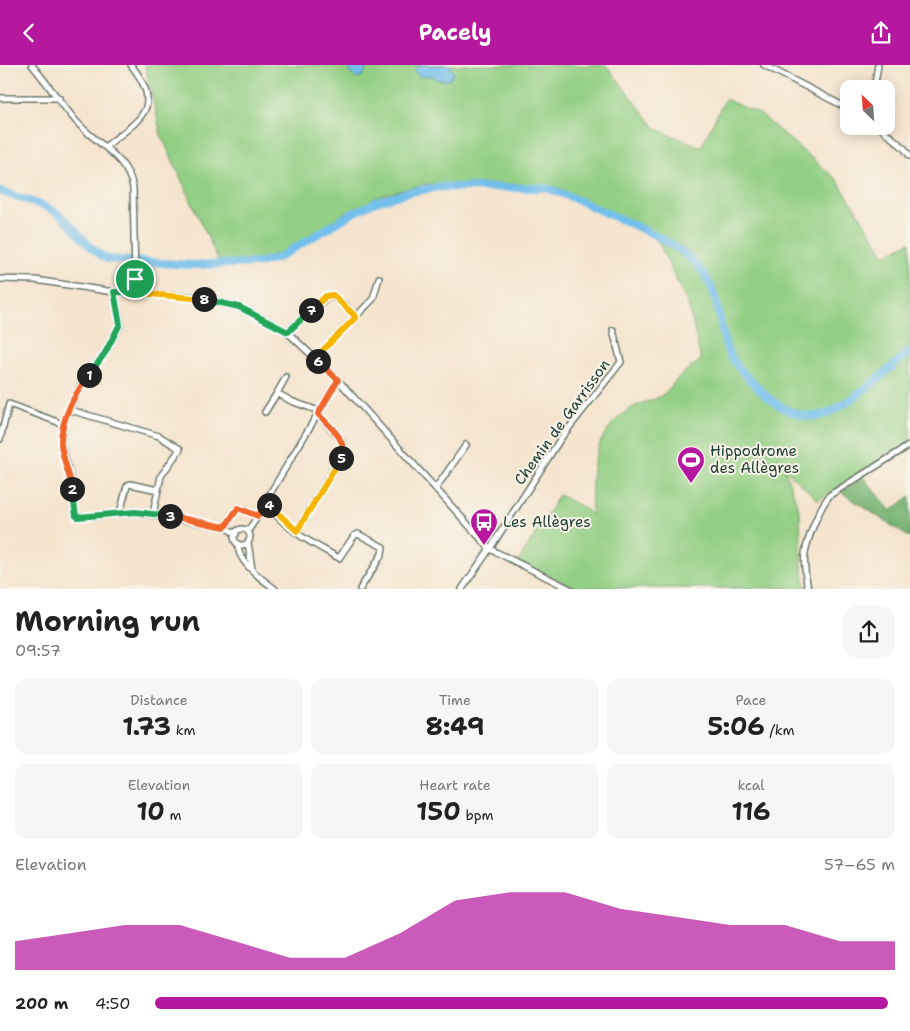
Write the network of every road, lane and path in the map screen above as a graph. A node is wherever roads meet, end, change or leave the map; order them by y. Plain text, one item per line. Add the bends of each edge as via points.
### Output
1 (32, 65) edge
2 (131, 65) edge
3 (764, 65) edge
4 (878, 65) edge
5 (876, 80) edge
6 (0, 98) edge
7 (59, 99) junction
8 (840, 104) edge
9 (889, 135) edge
10 (105, 147) junction
11 (910, 157) edge
12 (379, 278) dead end
13 (0, 279) edge
14 (135, 279) junction
15 (129, 288) junction
16 (141, 289) junction
17 (114, 292) junction
18 (356, 317) junction
19 (613, 330) dead end
20 (288, 332) junction
21 (315, 358) junction
22 (286, 377) dead end
23 (338, 380) junction
24 (277, 393) junction
25 (70, 410) junction
26 (265, 412) dead end
27 (318, 412) junction
28 (63, 424) junction
29 (0, 439) edge
30 (466, 445) dead end
31 (910, 445) edge
32 (436, 488) junction
33 (158, 490) junction
34 (268, 499) junction
35 (120, 513) junction
36 (153, 515) junction
37 (258, 516) junction
38 (225, 527) junction
39 (248, 531) junction
40 (297, 531) junction
41 (236, 534) junction
42 (248, 542) junction
43 (238, 544) junction
44 (490, 549) junction
45 (252, 569) junction
46 (275, 589) edge
47 (360, 589) edge
48 (462, 589) edge
49 (570, 589) edge
50 (808, 589) edge

1 - 7 street
2 - 10 street via 146,94 148,106 140,118
3 - 8 street
4 - 5 street
6 - 7 street
7 - 10 street via 76,121
9 - 11 street via 904,147
10 - 14 street via 131,175
12 - 18 street via 373,299
13 - 17 street via 35,280
14 - 15 street
14 - 16 street via 140,281
15 - 16 street via 136,292
15 - 17 street
16 - 20 street via 149,294 195,297 239,307
17 - 25 street via 120,324 105,353 80,386
18 - 20 street via 330,295
18 - 21 street
19 - 44 street, Chemin de Garrisson via 620,362 561,437
20 - 21 street
21 - 23 street
22 - 24 street
23 - 27 street
23 - 32 street
24 - 26 street
24 - 27 street
25 - 28 street
25 - 33 street via 159,436 180,449 161,476
27 - 34 street
27 - 40 street via 342,441 343,453
28 - 29 street via 10,404
28 - 35 street via 61,444 76,516
30 - 32 street
31 - 50 street via 830,495 824,502 806,553
32 - 44 street
33 - 35 street via 130,484
33 - 36 street
34 - 37 street
34 - 40 street via 277,514
35 - 36 street
36 - 38 street
37 - 38 street via 238,508
37 - 39 street
38 - 41 street
39 - 41 street via 241,529
39 - 42 street
40 - 47 street via 340,557 358,534 383,547
41 - 43 street
42 - 43 street
42 - 45 street
43 - 45 street via 242,557
44 - 48 street
44 - 49 street
45 - 46 street

